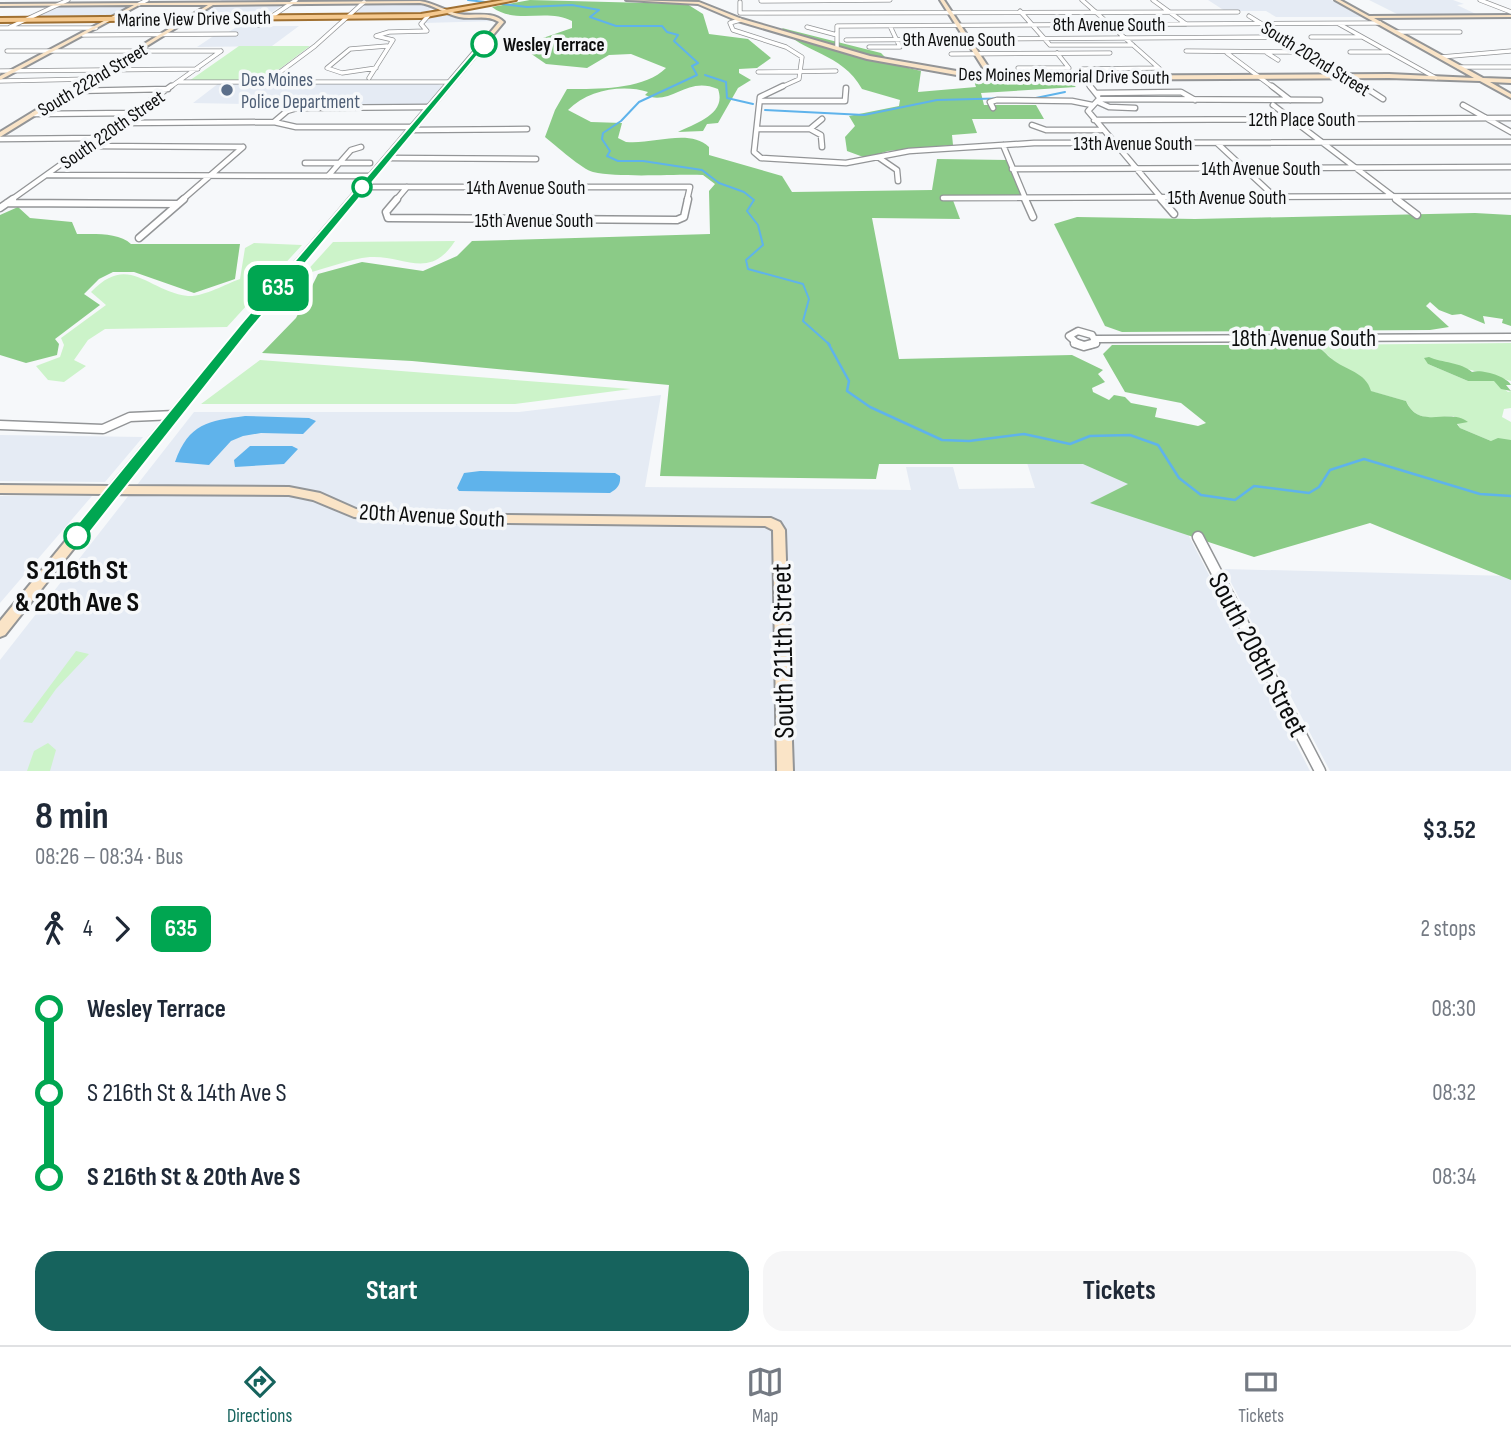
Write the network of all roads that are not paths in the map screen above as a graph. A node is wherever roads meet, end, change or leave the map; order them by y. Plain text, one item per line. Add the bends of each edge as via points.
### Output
1 (68, 0) edge
2 (147, 0) edge
3 (513, 0) edge
4 (520, 0) edge
5 (628, 0) edge
6 (808, 0) edge
7 (878, 0) edge
8 (890, 0) edge
9 (942, 0) edge
10 (1082, 0) edge
11 (1153, 0) edge
12 (1337, 0) edge
13 (1480, 0) edge
14 (294, 1) edge
15 (761, 1) edge
16 (216, 2) edge
17 (364, 2) junction
18 (505, 2) junction
19 (740, 2) dead end
20 (139, 4) junction
21 (0, 5) edge
22 (58, 5) junction
23 (948, 11) junction
24 (1020, 11) junction
25 (1094, 11) junction
26 (1169, 11) junction
27 (883, 12) junction
28 (1238, 12) dead end
29 (452, 13) junction
30 (1511, 14) edge
31 (428, 16) junction
32 (740, 16) junction
33 (1249, 16) dead end
34 (271, 17) junction
35 (347, 17) junction
36 (1368, 17) junction
37 (190, 18) junction
38 (112, 19) junction
39 (0, 20) edge
40 (25, 20) junction
41 (1380, 23) junction
42 (1033, 24) junction
43 (1109, 24) junction
44 (1185, 24) junction
45 (1260, 24) junction
46 (1338, 24) junction
47 (259, 25) dead end
48 (957, 25) junction
49 (890, 26) junction
50 (807, 27) dead end
51 (0, 28) edge
52 (6, 28) junction
53 (96, 28) junction
54 (1396, 32) junction
55 (1460, 32) dead end
56 (165, 34) junction
57 (236, 34) dead end
58 (83, 35) junction
59 (837, 35) junction
60 (1281, 37) junction
61 (1311, 37) dead end
62 (1362, 37) junction
63 (1044, 38) junction
64 (1124, 38) junction
65 (896, 39) junction
66 (967, 39) junction
67 (846, 40) dead end
68 (1133, 45) junction
69 (387, 46) junction
70 (869, 47) dead end
71 (837, 48) junction
72 (7, 51) dead end
73 (138, 51) junction
74 (1186, 51) dead end
75 (1511, 51) edge
76 (51, 52) junction
77 (1226, 52) junction
78 (1266, 52) junction
79 (1306, 52) junction
80 (1350, 52) dead end
81 (1389, 52) junction
82 (1058, 53) junction
83 (1110, 53) dead end
84 (951, 54) dead end
85 (976, 54) junction
86 (1441, 57) junction
87 (1278, 60) dead end
88 (1459, 67) junction
89 (1511, 67) edge
90 (376, 68) junction
91 (1018, 68) dead end
92 (1159, 68) junction
93 (107, 69) junction
94 (198, 69) junction
95 (1082, 69) dead end
96 (0, 71) edge
97 (15, 71) junction
98 (803, 71) junction
99 (758, 72) dead end
100 (836, 72) dead end
101 (990, 76) junction
102 (1345, 76) junction
103 (1168, 77) junction
104 (1259, 77) junction
105 (369, 78) dead end
106 (1083, 78) junction
107 (1436, 78) junction
108 (90, 79) junction
109 (0, 80) edge
110 (1482, 80) junction
111 (268, 81) junction
112 (1511, 81) edge
113 (179, 82) junction
114 (451, 82) junction
115 (846, 88) dead end
116 (169, 89) junction
117 (72, 90) junction
118 (1096, 93) junction
119 (1511, 96) edge
120 (1383, 99) dead end
121 (1195, 100) junction
122 (1290, 100) junction
123 (1320, 100) dead end
124 (760, 102) junction
125 (1096, 102) junction
126 (1273, 105) dead end
127 (1463, 105) dead end
128 (430, 107) junction
129 (993, 108) dead end
130 (1135, 108) dead end
131 (135, 113) junction
132 (244, 113) dead end
133 (34, 114) junction
134 (1487, 118) junction
135 (1511, 118) edge
136 (822, 119) dead end
137 (1292, 119) junction
138 (1094, 120) junction
139 (234, 122) junction
140 (274, 122) junction
141 (121, 123) junction
142 (1032, 125) dead end
143 (413, 128) junction
144 (527, 129) dead end
145 (757, 129) junction
146 (810, 129) junction
147 (1101, 130) junction
148 (1511, 132) edge
149 (0, 137) edge
150 (99, 138) junction
151 (1217, 142) junction
152 (1321, 142) junction
153 (1511, 142) edge
154 (1112, 143) junction
155 (1003, 145) junction
156 (88, 146) junction
157 (361, 146) dead end
158 (822, 147) dead end
159 (878, 157) junction
160 (388, 158) junction
161 (536, 159) dead end
162 (305, 163) dead end
163 (340, 163) junction
164 (370, 163) dead end
165 (1354, 167) junction
166 (1511, 167) edge
167 (1134, 168) junction
168 (1244, 168) junction
169 (1012, 169) junction
170 (47, 175) junction
171 (211, 175) junction
172 (328, 176) junction
173 (372, 176) junction
174 (898, 181) dead end
175 (362, 187) junction
176 (407, 187) junction
177 (1392, 196) junction
178 (1510, 196) edge
179 (1159, 197) junction
180 (1275, 197) junction
181 (943, 198) dead end
182 (1025, 198) junction
183 (7, 203) junction
184 (178, 204) junction
185 (0, 208) edge
186 (1174, 214) dead end
187 (1417, 215) dead end
188 (1033, 218) dead end
189 (681, 220) joint
190 (139, 238) dead end
191 (1511, 337) edge
192 (1096, 339) dead end
193 (176, 415) junction
194 (0, 425) edge
195 (0, 489) edge
196 (115, 489) junction
197 (779, 530) joint
198 (1198, 537) dead end
199 (0, 631) edge
200 (785, 771) edge
201 (1320, 771) edge

1 - 22 street
2 - 20 street
3 - 18 main road, Marine View Drive South
4 - 18 main road
5 - 32 main road, Des Moines Memorial Drive South via 699,3
6 - 7 street
6 - 15 street
7 - 8 street
7 - 27 street
9 - 23 main road
10 - 25 street
11 - 26 street
12 - 36 main road
13 - 30 street
14 - 16 main road
14 - 17 main road
14 - 34 street
16 - 20 main road
16 - 37 main road, South 222nd Street
17 - 29 main road via 433,4
17 - 35 street
18 - 29 main road, Marine View Drive South
19 - 32 street
20 - 22 main road
20 - 38 main road
21 - 22 main road
22 - 40 street
23 - 24 street
23 - 27 street
23 - 48 main road
24 - 25 street
24 - 42 street
25 - 26 street
25 - 43 street
26 - 28 street
26 - 44 street
27 - 32 street
29 - 31 main road, Marine View Drive South
29 - 114 main road via 499,19 501,23
30 - 36 main road
31 - 35 main road, Marine View Drive South
31 - 69 street via 421,24 427,31 376,36 393,40
32 - 71 main road, Des Moines Memorial Drive South
32 - 98 street via 730,23 733,30 800,54
33 - 45 street, South 202nd Street
34 - 35 main road, Marine View Drive South
34 - 37 main road, Marine View Drive South
34 - 47 street
35 - 111 street
36 - 41 main road
37 - 38 main road, Marine View Drive South
37 - 56 main road, South 222nd Street
38 - 40 main road, Marine View Drive South
38 - 53 main road
39 - 40 main road, Marine View Drive South
40 - 52 street
41 - 46 street, 8th Avenue South
41 - 54 main road
42 - 43 street, 8th Avenue South
42 - 48 street, 8th Avenue South
42 - 63 street
43 - 44 street, 8th Avenue South
43 - 64 street
44 - 45 street, 8th Avenue South
45 - 46 street, 8th Avenue South
45 - 60 street, South 202nd Street
46 - 62 street
48 - 49 street, 8th Avenue South
48 - 66 main road
49 - 59 street, 8th Avenue South via 838,26
49 - 65 street
50 - 59 street
51 - 52 street
52 - 53 street
53 - 58 main road
54 - 55 street
54 - 86 main road
56 - 57 street
56 - 58 street
56 - 73 main road, South 222nd Street
58 - 76 main road
59 - 71 street
60 - 64 street, 9th Avenue South
60 - 79 street, South 202nd Street
61 - 62 street
62 - 81 street
63 - 64 street, 9th Avenue South
63 - 66 street, 9th Avenue South
63 - 68 street via 1054,45
64 - 68 street
65 - 66 street, 9th Avenue South
65 - 67 street, 9th Avenue South
65 - 70 street via 900,47
66 - 85 main road
68 - 92 street
69 - 90 street
69 - 90 street via 351,49 327,67 342,73
71 - 101 main road, Des Moines Memorial Drive South via 922,69
72 - 76 street
73 - 76 street
73 - 93 main road, South 222nd Street
73 - 94 street, South 220th Street via 222,51
74 - 77 street
75 - 86 street
76 - 97 main road
77 - 78 street
77 - 104 street
78 - 79 street
78 - 87 street
79 - 102 street, South 202nd Street
80 - 81 street
81 - 107 street
82 - 83 street
82 - 85 street
82 - 91 street via 1069,68
84 - 85 street
85 - 101 main road
86 - 88 main road
88 - 89 street
88 - 110 main road
90 - 105 street
92 - 95 street
92 - 103 street
93 - 94 street
93 - 97 street
93 - 108 main road, South 222nd Street
94 - 113 street, South 220th Street
96 - 97 street
97 - 109 main road
98 - 99 street
98 - 100 street
98 - 124 street via 799,79 764,93
101 - 106 main road, Des Moines Memorial Drive South
102 - 104 main road, Des Moines Memorial Drive South
102 - 107 main road, Des Moines Memorial Drive South
102 - 120 street, South 202nd Street
103 - 104 main road, Des Moines Memorial Drive South
103 - 106 main road, Des Moines Memorial Drive South
104 - 122 street
106 - 118 street
107 - 110 main road, Des Moines Memorial Drive South
108 - 109 street
108 - 117 main road, South 222nd Street
110 - 112 main road, Des Moines Memorial Drive South
110 - 119 main road
111 - 113 street
111 - 114 street
113 - 116 street, South 220th Street
114 - 128 main road
115 - 124 street via 845,101
116 - 117 street
116 - 131 street, South 220th Street
117 - 133 main road, South 222nd Street
118 - 121 street via 1181,92
118 - 125 street
121 - 122 street
121 - 125 street
122 - 123 street
124 - 145 street
125 - 129 street via 997,100 990,102
125 - 130 street
125 - 138 street via 1087,110
126 - 137 street
127 - 134 street
128 - 140 street via 295,108
128 - 143 main road
131 - 133 street
131 - 141 street, South 220th Street
132 - 139 street
133 - 149 main road, South 222nd Street
134 - 135 street, 12th Place South
134 - 137 street, 12th Place South
134 - 148 street
136 - 146 street
137 - 138 street, 12th Place South
137 - 152 street
138 - 147 street
139 - 140 street
139 - 141 street
140 - 143 street via 296,127
141 - 150 street, South 220th Street
142 - 147 street via 1046,131
143 - 144 street
143 - 160 main road
145 - 146 street
145 - 159 street, 13th Avenue South via 757,156 836,163
146 - 158 street via 821,135
147 - 154 street
149 - 150 street
150 - 156 street, South 220th Street
151 - 152 street, 13th Avenue South
151 - 154 street, 13th Avenue South
151 - 168 street
152 - 153 street, 13th Avenue South
152 - 165 street
154 - 155 street, 13th Avenue South
154 - 167 street
155 - 159 street, 13th Avenue South
155 - 169 street
156 - 170 street, South 220th Street
156 - 171 street via 243,146
157 - 163 street
159 - 174 street via 897,170
160 - 161 street
160 - 173 main road
162 - 163 street
163 - 164 street
163 - 172 street
165 - 166 street, 14th Avenue South
165 - 168 street, 14th Avenue South
165 - 177 street
167 - 168 street, 14th Avenue South
167 - 169 street, 14th Avenue South
167 - 179 street
168 - 180 street
169 - 182 street
170 - 171 street
170 - 183 street, South 220th Street
171 - 172 street
171 - 184 street
172 - 173 street
173 - 175 main road
175 - 176 street, 14th Avenue South
175 - 193 main road
176 - 189 street, 14th Avenue South via 690,187
176 - 189 street, 15th Avenue South via 386,212 388,218
177 - 178 street, 15th Avenue South
177 - 180 street, 15th Avenue South
177 - 187 street
179 - 180 street, 15th Avenue South
179 - 182 street, 15th Avenue South
179 - 186 street
181 - 182 street, 15th Avenue South
182 - 188 street
183 - 184 street
183 - 185 street, South 220th Street
184 - 190 street
191 - 192 street, 18th Avenue South
193 - 194 street via 130,417 103,429
193 - 196 main road
195 - 196 main road, 20th Avenue South
196 - 197 main road, 20th Avenue South via 289,491 316,496 354,513 413,518 767,521
196 - 199 main road
197 - 200 main road, South 211th Street
198 - 201 street, South 208th Street

